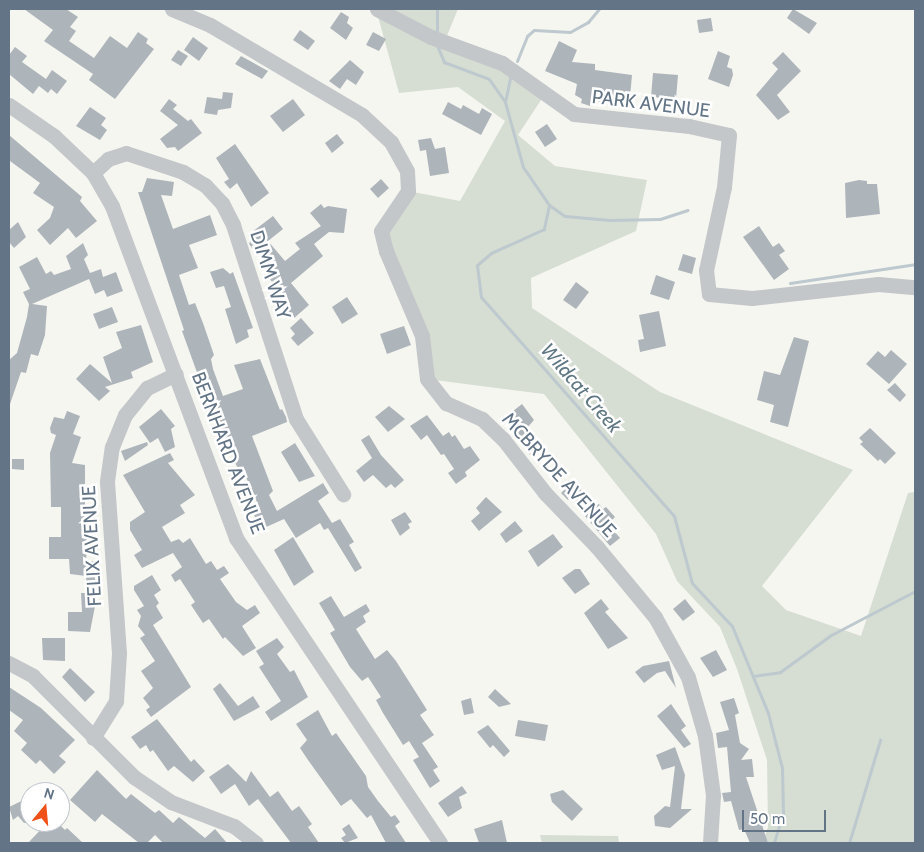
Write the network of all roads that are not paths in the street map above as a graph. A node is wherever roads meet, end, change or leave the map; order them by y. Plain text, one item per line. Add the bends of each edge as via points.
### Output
1 (172, 9) edge
2 (377, 9) edge
3 (9, 105) edge
4 (93, 173) junction
5 (915, 287) edge
6 (176, 374) junction
7 (343, 494) dead end
8 (9, 663) edge
9 (93, 738) junction
10 (256, 843) edge
11 (440, 843) edge
12 (710, 843) edge

1 - 12 street, MCBRYDE AVENUE via 210,25 362,115 391,142 408,172 408,191 381,231 386,251 422,336 427,379 446,403 482,419 503,439 655,617 688,677 705,736 713,795
2 - 5 street, PARK AVENUE via 439,40 502,63 574,114 689,126 730,135 724,187 706,270 709,294 752,298 878,284
3 - 4 street, BERNHARD AVENUE via 54,136
4 - 6 street, BERNHARD AVENUE via 123,232
4 - 7 street, DIMM WAY via 108,159 126,154 183,172 205,185 222,203 233,225 296,419
6 - 9 street, FELIX AVENUE via 147,388 125,415 112,447 107,481 119,653 116,701
6 - 11 street, BERNHARD AVENUE via 236,538
8 - 9 street via 33,676
9 - 10 street via 134,777 171,802 234,826

